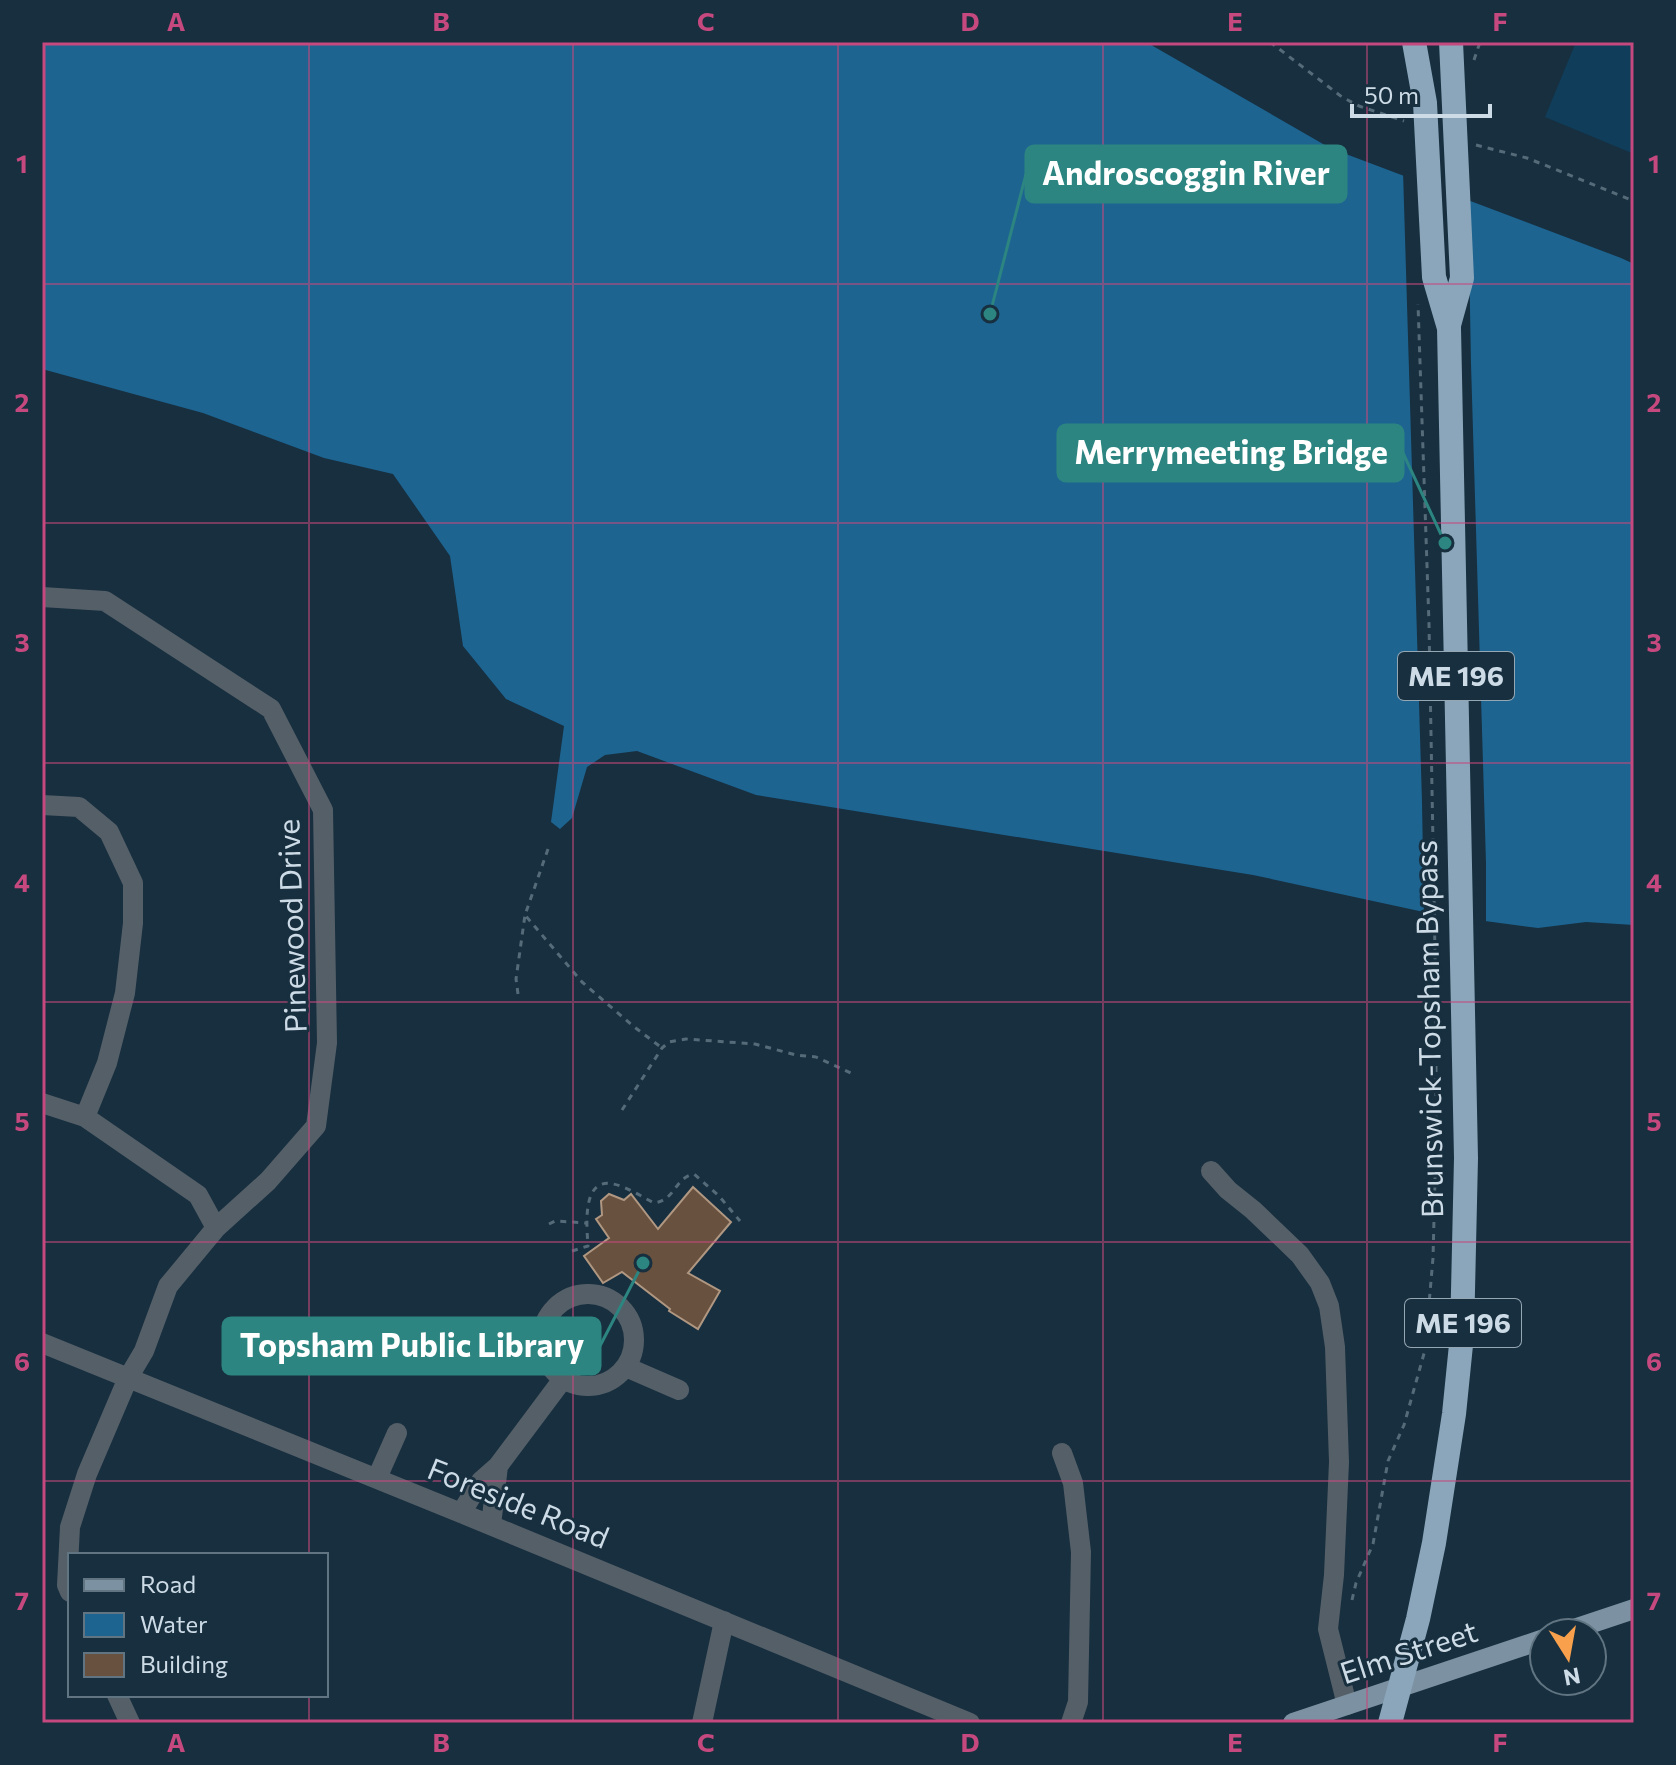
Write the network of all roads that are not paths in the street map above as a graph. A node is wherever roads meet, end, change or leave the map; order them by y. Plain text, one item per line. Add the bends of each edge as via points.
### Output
1 (1414, 42) edge
2 (1429, 42) edge
3 (1451, 42) edge
4 (1462, 42) edge
5 (1425, 103) junction
6 (1455, 112) junction
7 (1449, 328) junction
8 (42, 597) edge
9 (42, 805) edge
10 (42, 1103) edge
11 (85, 1117) junction
12 (1211, 1171) dead end
13 (216, 1228) junction
14 (42, 1343) edge
15 (626, 1367) junction
16 (128, 1378) junction
17 (563, 1379) junction
18 (679, 1390) dead end
19 (397, 1433) dead end
20 (1062, 1453) dead end
21 (498, 1466) junction
22 (377, 1478) junction
23 (461, 1513) junction
24 (491, 1525) junction
25 (69, 1553) edge
26 (68, 1566) edge
27 (68, 1587) edge
28 (1634, 1609) edge
29 (1608, 1618) edge
30 (724, 1621) junction
31 (1528, 1644) edge
32 (118, 1697) edge
33 (1347, 1705) junction
34 (130, 1723) edge
35 (702, 1723) edge
36 (970, 1723) edge
37 (1071, 1723) edge
38 (1293, 1723) edge
39 (1390, 1723) edge

1 - 5 highway
2 - 5 highway via 1433,79
3 - 6 highway
4 - 6 highway
5 - 7 highway, ME 196 via 1434,277
6 - 7 highway, ME 196 via 1462,278
7 - 39 highway, Brunswick-Topsham Bypass / ME 196 via 1466,1158 1462,1335 1434,1543
8 - 13 street, Pinewood Drive via 105,601 271,709 323,810 327,1043 316,1126 268,1181
9 - 11 street via 79,807 109,832 133,883 125,993 107,1063
10 - 11 street
11 - 13 street via 198,1195
12 - 33 street via 1300,1255 1329,1306 1339,1462 1328,1629
13 - 16 street, Pinewood Drive via 168,1286
14 - 16 street, Foreside Road
15 - 17 street via 616,1377 590,1386
15 - 17 street via 634,1339 624,1311 599,1296 584,1295 558,1306 543,1330 546,1358
15 - 18 street
16 - 22 street, Foreside Road
16 - 25 street, Pinewood Drive via 87,1474 70,1527
17 - 21 street
19 - 22 street
20 - 37 street via 1073,1483 1081,1552 1078,1702
21 - 23 street via 481,1481
21 - 24 street
22 - 23 street, Foreside Road
23 - 24 street, Foreside Road
24 - 30 street, Foreside Road
26 - 27 street, Pinewood Drive
28 - 29 main road
30 - 35 street
30 - 36 street, Foreside Road
31 - 33 main road, Elm Street
32 - 34 street
33 - 38 main road, Elm Street

